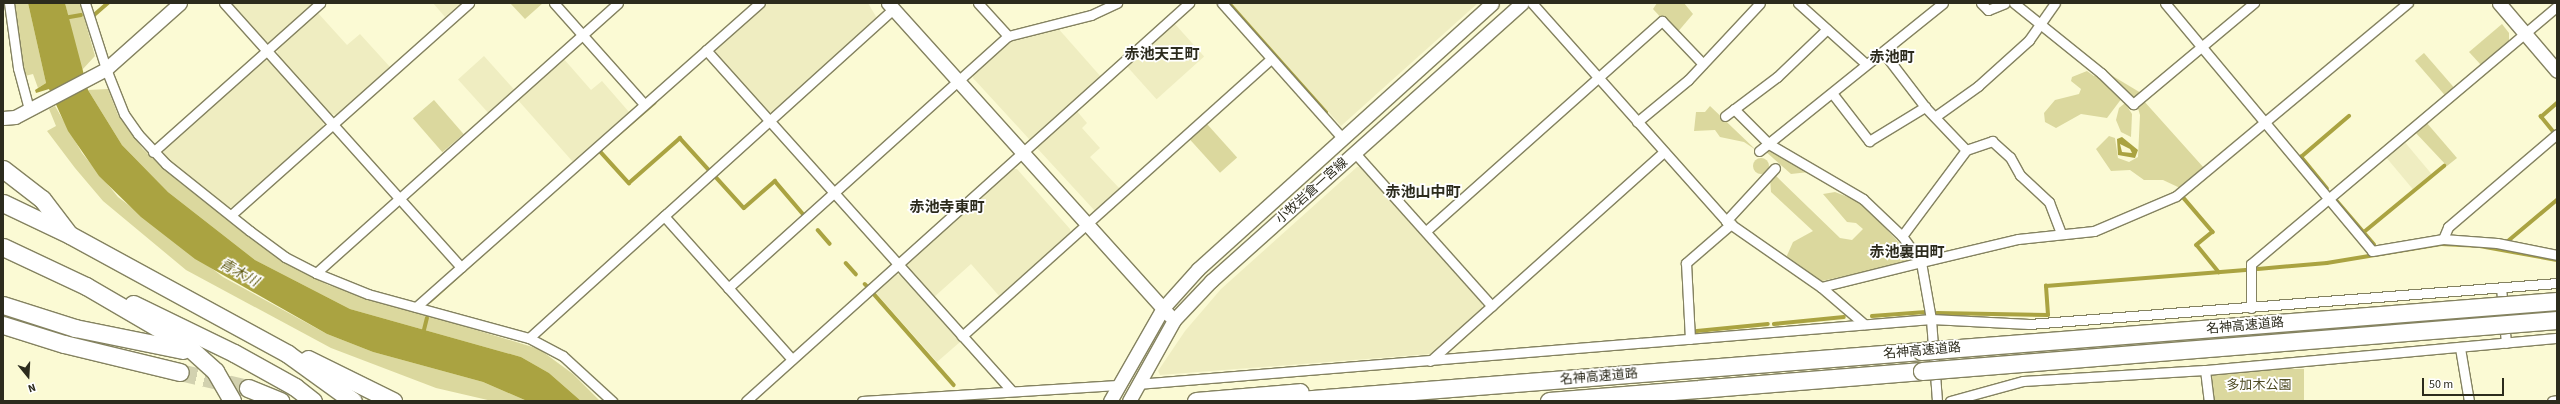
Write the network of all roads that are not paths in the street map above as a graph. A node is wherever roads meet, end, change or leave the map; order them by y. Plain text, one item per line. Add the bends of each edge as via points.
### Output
1 (9, 3) edge
2 (85, 3) edge
3 (180, 3) edge
4 (224, 3) edge
5 (320, 3) edge
6 (469, 3) edge
7 (554, 3) edge
8 (618, 3) edge
9 (760, 3) edge
10 (978, 3) edge
11 (1117, 3) edge
12 (1189, 3) edge
13 (1222, 3) edge
14 (1492, 3) edge
15 (1522, 3) edge
16 (1532, 3) edge
17 (1760, 3) edge
18 (1798, 3) edge
19 (1942, 3) edge
20 (1981, 3) edge
21 (2005, 3) edge
22 (2014, 3) edge
23 (2055, 3) edge
24 (2165, 3) edge
25 (2254, 3) edge
26 (2408, 3) edge
27 (2499, 3) edge
28 (890, 6) edge
29 (2557, 6) edge
30 (2040, 27) junction
31 (1827, 30) junction
32 (2526, 34) junction
33 (583, 35) junction
34 (1008, 36) junction
35 (2202, 46) junction
36 (706, 50) junction
37 (267, 51) junction
38 (1883, 52) junction
39 (1271, 59) junction
40 (1703, 64) junction
41 (1866, 64) junction
42 (104, 71) junction
43 (2557, 71) edge
44 (1598, 78) junction
45 (958, 81) junction
46 (1832, 93) junction
47 (644, 104) junction
48 (1925, 107) junction
49 (29, 109) junction
50 (1734, 109) junction
51 (1725, 116) dead end
52 (1936, 116) junction
53 (3, 118) edge
54 (770, 121) junction
55 (1638, 122) junction
56 (2265, 122) junction
57 (333, 124) junction
58 (2557, 134) edge
59 (1343, 139) junction
60 (1769, 144) junction
61 (1966, 150) junction
62 (1759, 151) dead end
63 (153, 152) junction
64 (1664, 152) junction
65 (1355, 153) junction
66 (1023, 154) junction
67 (1775, 168) dead end
68 (3, 169) edge
69 (834, 193) junction
70 (399, 198) junction
71 (2328, 198) junction
72 (3, 203) edge
73 (231, 215) junction
74 (664, 216) junction
75 (1728, 222) junction
76 (1088, 225) junction
77 (1426, 231) junction
78 (2061, 234) junction
79 (70, 235) junction
80 (1902, 236) junction
81 (2442, 238) junction
82 (3, 247) edge
83 (2557, 255) edge
84 (1921, 262) junction
85 (898, 264) junction
86 (461, 267) junction
87 (316, 273) junction
88 (2557, 283) edge
89 (86, 286) junction
90 (1821, 287) junction
91 (2500, 287) junction
92 (728, 288) junction
93 (2557, 301) edge
94 (3, 305) edge
95 (1492, 306) junction
96 (416, 308) junction
97 (1163, 308) junction
98 (2251, 308) junction
99 (1931, 318) junction
100 (1174, 320) junction
101 (2557, 320) edge
102 (1864, 324) junction
103 (3, 325) edge
104 (962, 336) junction
105 (529, 338) junction
106 (2557, 338) edge
107 (1690, 339) junction
108 (2506, 344) junction
109 (2460, 348) junction
110 (197, 354) junction
111 (288, 354) junction
112 (792, 359) junction
113 (1430, 361) junction
114 (1785, 362) junction
115 (2205, 370) junction
116 (180, 372) tunnel mouth
117 (1810, 380) junction
118 (1137, 384) junction
119 (1118, 385) junction
120 (248, 388) tunnel mouth
121 (1011, 390) junction
122 (2557, 400) edge
123 (232, 401) edge
124 (280, 401) edge
125 (313, 401) edge
126 (353, 401) edge
127 (393, 401) edge
128 (612, 401) edge
129 (746, 401) edge
130 (862, 401) edge
131 (1110, 401) edge
132 (1129, 401) edge
133 (1196, 401) edge
134 (1287, 401) edge
135 (1549, 401) edge
136 (1661, 401) edge
137 (1937, 401) edge
138 (1950, 401) edge
139 (2208, 401) edge
140 (2469, 401) edge
141 (2552, 401) edge

1 - 49 street via 18,68
2 - 42 street
3 - 42 main road
4 - 37 street
5 - 37 street
6 - 57 street
7 - 33 street
8 - 33 street
9 - 36 street
10 - 34 street
11 - 34 street via 1091,15
12 - 66 street
13 - 39 street
14 - 59 main road, 小牧岩倉一宮線
15 - 65 main road, 小牧岩倉一宮線
16 - 44 street
17 - 40 street
18 - 31 street
19 - 38 street
20 - 21 street via 1988,10
22 - 30 street
23 - 30 street
24 - 35 street
25 - 35 street
26 - 56 street
27 - 32 main road
28 - 45 main road
28 - 54 street
29 - 32 street
30 - 35 street via 2101,73 2133,104
30 - 52 street via 1978,86
31 - 41 street
31 - 50 street via 1777,77
32 - 43 main road
32 - 71 street
33 - 47 street
33 - 70 street
34 - 45 street
35 - 56 street
36 - 47 street
36 - 54 street
37 - 57 street
37 - 63 street
38 - 41 street
38 - 48 street
39 - 59 street
39 - 76 street
40 - 44 street via 1662,21
40 - 55 street
41 - 46 street
42 - 49 main road
42 - 63 street via 124,114
44 - 55 street
44 - 77 street
45 - 66 main road
45 - 69 street
46 - 48 street via 1869,141
46 - 60 street
47 - 86 street
48 - 52 street
49 - 53 main road
50 - 51 street
50 - 60 street
52 - 61 street
54 - 69 street
54 - 74 street
55 - 64 street
56 - 71 street
56 - 78 street via 2176,196 2094,230
57 - 70 street
57 - 73 street
58 - 81 street via 2448,227
59 - 97 main road, 小牧岩倉一宮線 via 1198,269
60 - 62 street
60 - 80 street via 1863,199
61 - 78 street via 1992,141 2005,151 2020,175 2048,202
61 - 80 street
63 - 73 street
64 - 75 street
64 - 95 street
65 - 77 street
65 - 100 main road, 小牧岩倉一宮線 via 1211,281
66 - 76 main road
66 - 85 street
67 - 75 street
68 - 79 highway via 42,199
69 - 85 street
69 - 92 street
70 - 86 street
70 - 87 street
71 - 81 street via 2372,251
71 - 98 street via 2251,264
72 - 79 highway
73 - 87 street via 285,257
74 - 92 street
74 - 105 street
75 - 90 street
75 - 107 street via 1686,263
76 - 97 main road
76 - 104 street
77 - 95 street
78 - 84 street via 2018,239
79 - 111 highway
80 - 84 street
81 - 83 street
82 - 89 highway
84 - 90 street
84 - 99 street
85 - 104 street
85 - 112 street
86 - 96 street
87 - 96 street
88 - 91 street
89 - 110 highway via 184,343
89 - 125 highway via 159,314 295,387
90 - 102 street
91 - 98 street
91 - 108 street
92 - 112 street
93 - 114 highway, 名神高速道路, bridge
94 - 110 highway via 75,328 125,336
95 - 113 street
96 - 105 street
97 - 100 main road
97 - 119 main road, 小牧岩倉一宮線
98 - 99 street via 2029,324
99 - 102 street
99 - 137 street
100 - 118 main road, 小牧岩倉一宮線
101 - 117 highway, 名神高速道路, bridge
102 - 107 street
103 - 116 highway via 64,344
104 - 121 street
105 - 128 street via 563,356
106 - 108 street
107 - 113 street
108 - 109 street
109 - 115 street via 2302,359
109 - 140 street
110 - 123 highway via 215,370
111 - 126 highway
111 - 127 highway via 310,360
112 - 129 street
113 - 118 street
114 - 133 highway via 1769,354
114 - 134 highway, 名神高速道路
115 - 138 street via 2022,381
115 - 139 street
117 - 135 highway, 名神高速道路
117 - 136 highway via 1796,390
118 - 132 main road, 小牧岩倉一宮線
119 - 121 street
119 - 131 main road, 小牧岩倉一宮線
120 - 124 highway
121 - 130 street
122 - 141 street

